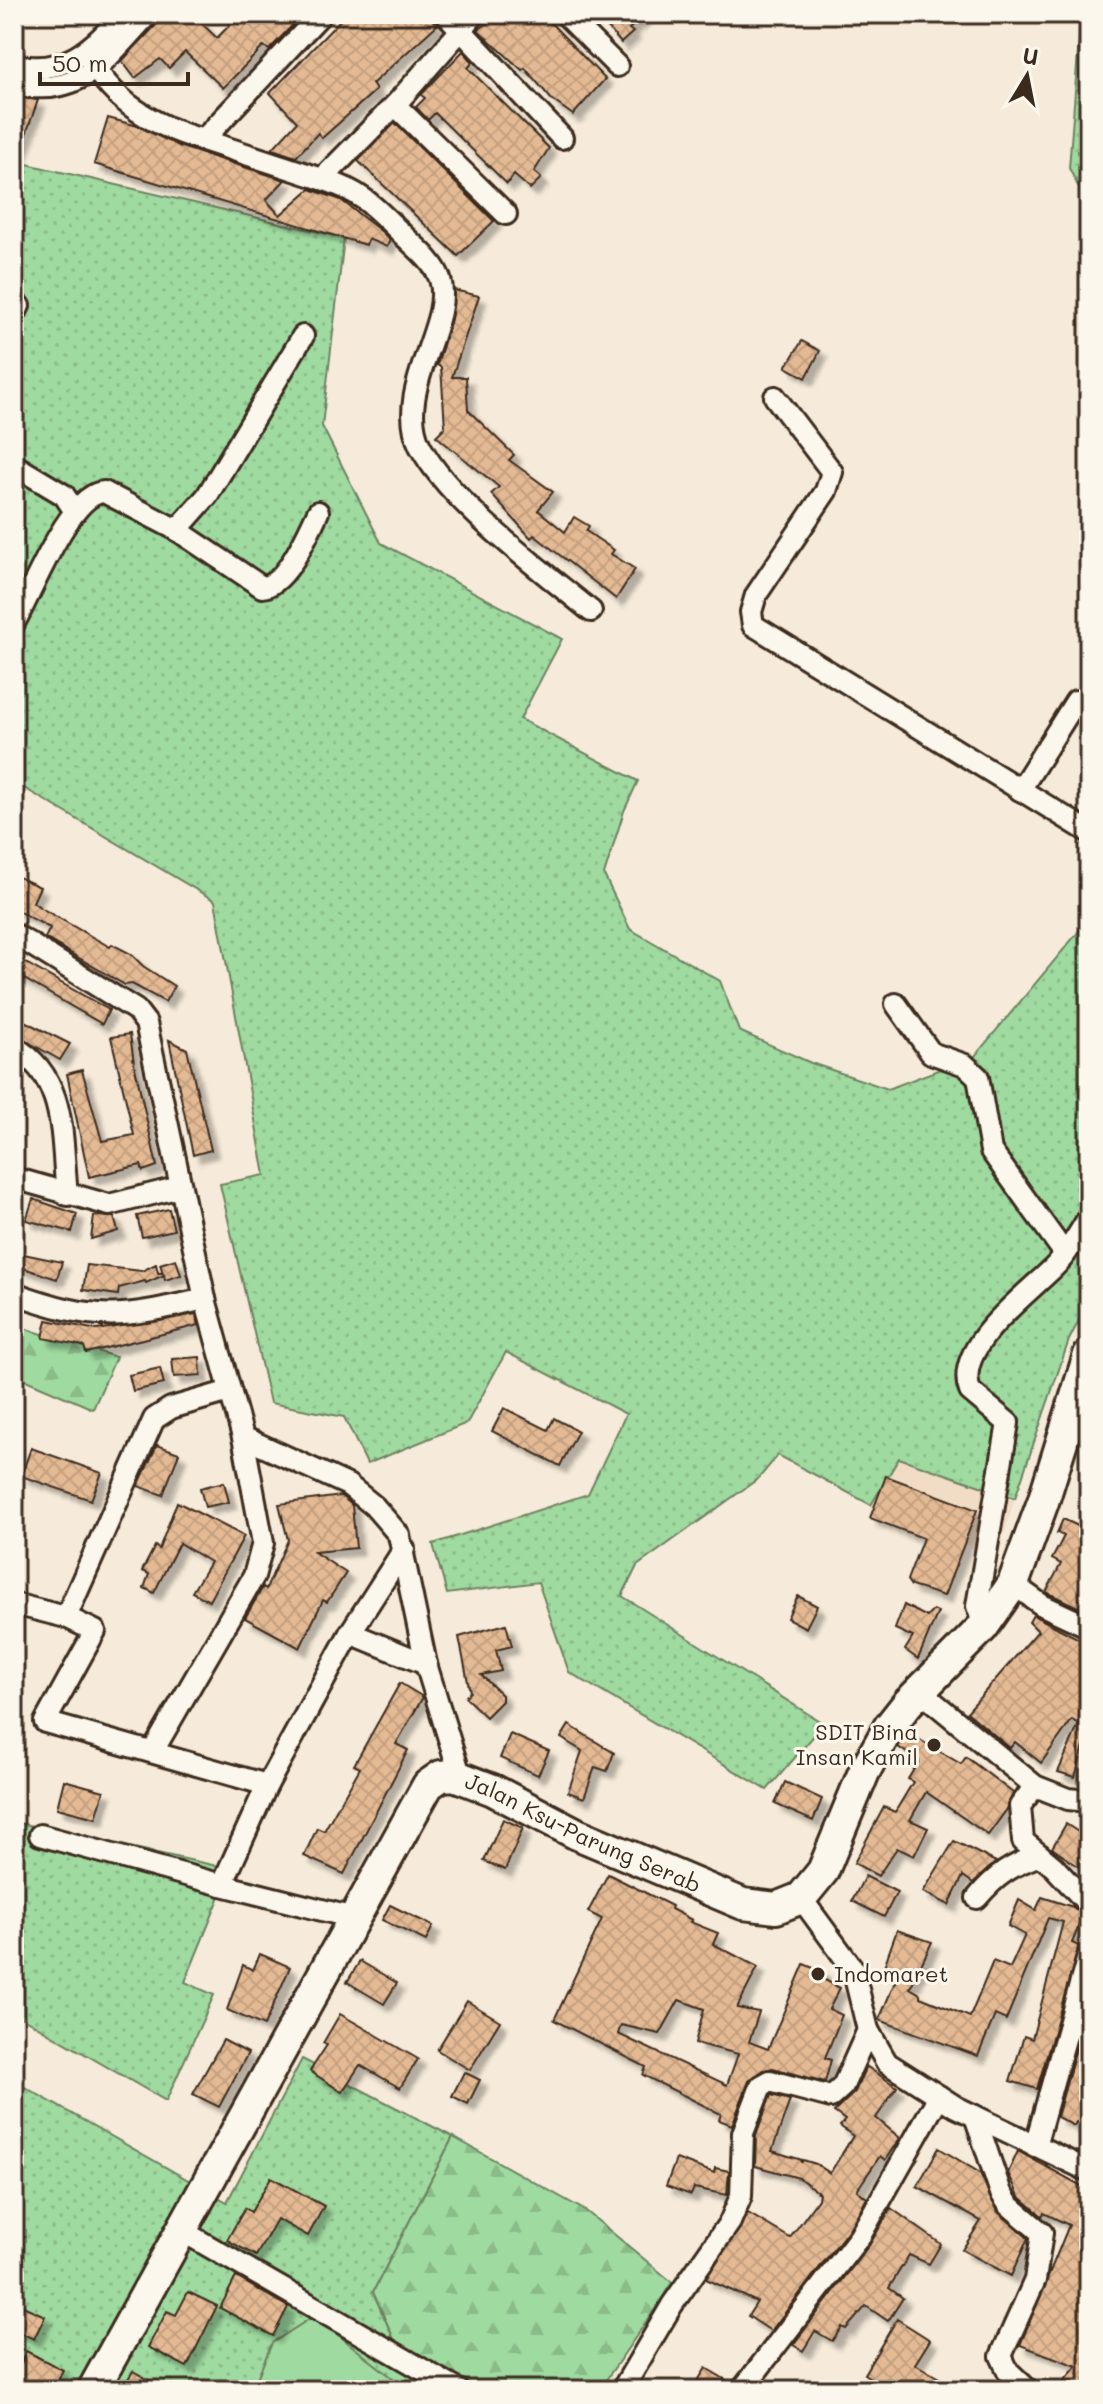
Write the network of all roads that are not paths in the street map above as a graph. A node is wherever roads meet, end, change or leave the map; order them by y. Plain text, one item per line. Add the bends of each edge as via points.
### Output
1 (124, 14) edge
2 (148, 14) edge
3 (321, 14) edge
4 (565, 14) edge
5 (460, 19) edge
6 (91, 62) junction
7 (14, 65) edge
8 (617, 66) dead end
9 (14, 84) edge
10 (395, 105) junction
11 (562, 138) dead end
12 (203, 140) junction
13 (322, 179) junction
14 (506, 214) dead end
15 (303, 336) dead end
16 (775, 397) dead end
17 (14, 465) edge
18 (74, 510) junction
19 (318, 512) dead end
20 (177, 530) junction
21 (591, 611) dead end
22 (14, 623) edge
23 (1089, 708) edge
24 (1020, 790) junction
25 (1089, 832) edge
26 (14, 934) edge
27 (896, 1004) dead end
28 (14, 1047) edge
29 (14, 1178) edge
30 (180, 1187) junction
31 (67, 1195) junction
32 (1089, 1217) edge
33 (1065, 1254) junction
34 (14, 1293) edge
35 (205, 1299) junction
36 (1089, 1355) edge
37 (230, 1391) junction
38 (243, 1437) junction
39 (404, 1549) junction
40 (1013, 1584) junction
41 (14, 1604) edge
42 (66, 1617) junction
43 (988, 1621) junction
44 (1089, 1627) edge
45 (350, 1633) junction
46 (426, 1664) junction
47 (920, 1691) junction
48 (153, 1751) junction
49 (461, 1778) junction
50 (267, 1785) junction
51 (1035, 1786) junction
52 (1089, 1801) edge
53 (40, 1835) dead end
54 (1040, 1855) junction
55 (222, 1885) junction
56 (801, 1898) junction
57 (977, 1898) dead end
58 (1089, 1905) edge
59 (354, 1918) junction
60 (1089, 1953) edge
61 (868, 2030) junction
62 (939, 2096) junction
63 (975, 2116) junction
64 (1035, 2146) junction
65 (1089, 2171) edge
66 (184, 2232) junction
67 (93, 2390) edge
68 (458, 2390) edge
69 (622, 2390) edge
70 (742, 2390) edge
71 (1028, 2390) edge

1 - 6 street
2 - 6 street
3 - 12 street
4 - 8 street
5 - 10 street
5 - 11 street
6 - 7 street
6 - 9 street via 56,89
6 - 12 street via 133,109
10 - 13 street
10 - 14 street
12 - 13 street
13 - 21 street via 362,194 429,261 440,280 441,301 414,400 421,446 465,502
15 - 20 street via 207,496
16 - 24 street via 832,472 826,491 756,595 753,625
17 - 18 street via 64,495
18 - 20 street via 96,492 104,492
18 - 22 street
19 - 20 street via 295,557 275,584 266,587
23 - 24 street via 1076,701
24 - 25 street
26 - 30 street via 142,1017
27 - 33 street via 931,1053 965,1065 978,1077 991,1151
28 - 31 street via 50,1080
29 - 31 street
30 - 31 street via 114,1205
30 - 35 street
32 - 33 street
33 - 43 street via 996,1320 967,1368 970,1391 1008,1423 977,1606
34 - 35 street via 48,1306 107,1317
35 - 37 street
36 - 40 street
37 - 38 street
37 - 42 street via 171,1408 154,1419
38 - 39 street via 348,1485 374,1506
38 - 48 street via 263,1543 261,1557
39 - 45 street
39 - 46 street
40 - 43 street
40 - 44 street
41 - 42 street
42 - 48 street via 95,1631 45,1722
43 - 47 street
45 - 46 street
45 - 50 street
46 - 49 street
47 - 51 street
47 - 56 street via 875,1749 823,1871
48 - 50 street
49 - 56 street, Jalan Ksu-Parung Serab via 743,1904 776,1908
49 - 59 street, Jalan Ksu-Parung Serab via 448,1774 428,1785
50 - 55 street
51 - 52 street
51 - 54 street via 1020,1806 1023,1841
53 - 55 street
54 - 57 street via 994,1877
54 - 58 street
55 - 59 street
56 - 61 street via 853,1969
59 - 66 street, Jalan Ksu-Parung Serab
60 - 64 street
61 - 62 street via 887,2063
61 - 69 street via 843,2086 831,2097 770,2081 761,2086 743,2133 741,2196 730,2222
62 - 63 street
62 - 70 street via 860,2236
63 - 64 street
63 - 71 street via 1001,2193 1042,2233 1035,2280 1001,2356
64 - 65 street
66 - 67 street, Jalan Ksu-Parung Serab
66 - 68 street

